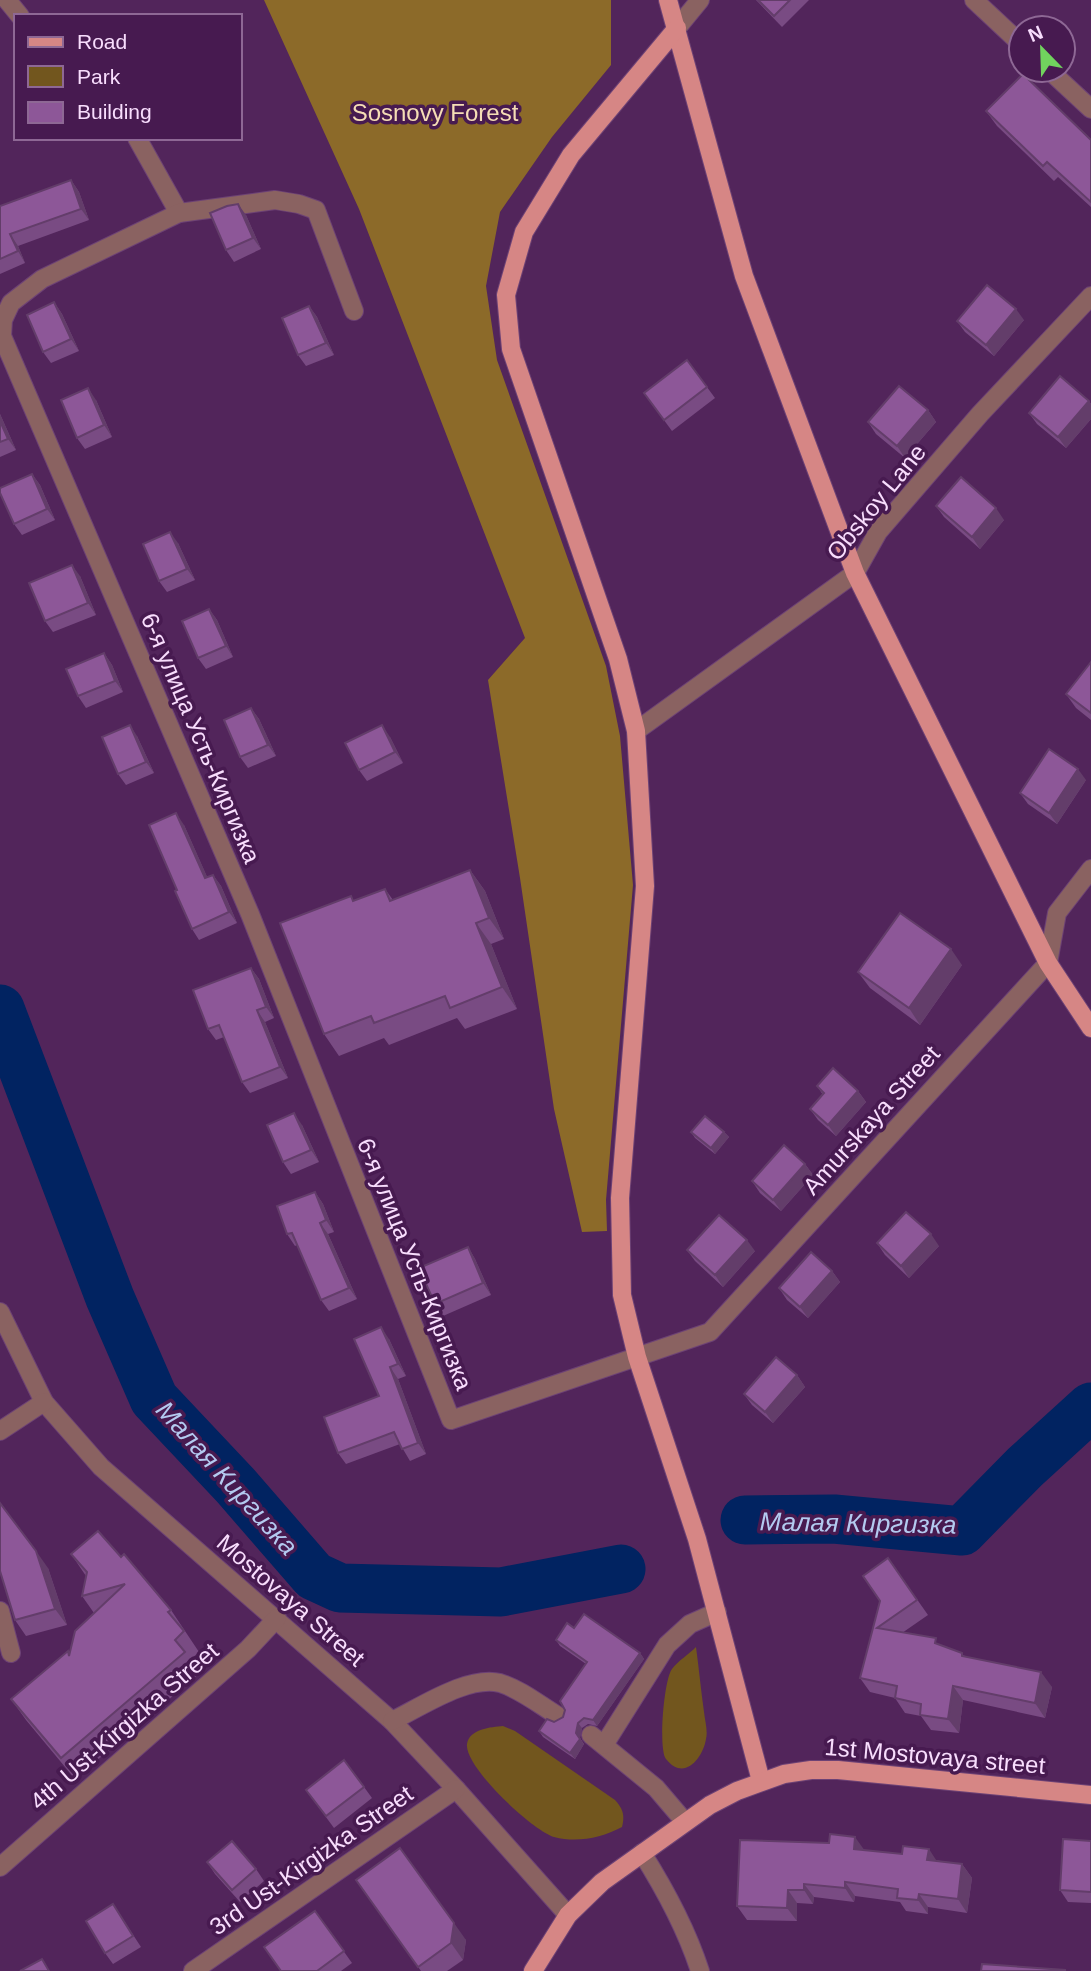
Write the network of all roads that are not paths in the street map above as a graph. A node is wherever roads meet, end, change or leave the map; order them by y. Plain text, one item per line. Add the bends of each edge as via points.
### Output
1 (7, 0) edge
2 (667, 0) edge
3 (700, 0) edge
4 (974, 0) edge
5 (18, 14) edge
6 (677, 28) junction
7 (1007, 31) edge
8 (1064, 84) edge
9 (1091, 109) edge
10 (137, 140) edge
11 (179, 213) junction
12 (1091, 296) edge
13 (354, 311) dead end
14 (855, 573) junction
15 (636, 731) junction
16 (1091, 869) edge
17 (1048, 962) junction
18 (1091, 1028) edge
19 (0, 1312) edge
20 (637, 1357) junction
21 (44, 1402) junction
22 (0, 1431) edge
23 (0, 1611) edge
24 (717, 1612) junction
25 (276, 1618) junction
26 (11, 1653) dead end
27 (558, 1716) edge
28 (392, 1721) junction
29 (761, 1781) junction
30 (456, 1789) junction
31 (1091, 1795) edge
32 (685, 1822) junction
33 (642, 1853) junction
34 (0, 1867) edge
35 (568, 1915) junction
36 (193, 1971) edge
37 (533, 1971) edge
38 (700, 1971) edge

1 - 5 street
2 - 6 main road
3 - 6 street
4 - 7 street
6 - 14 main road via 744,276
6 - 15 main road via 571,155 524,233 506,295 511,349 618,659
8 - 9 street
10 - 11 street
11 - 13 street, 6-я улица Усть-Киргизка via 275,200 316,210
11 - 20 street, 6-я улица Усть-Киргизка via 42,279 11,303 2,336 250,914 451,1420
12 - 14 street, Obskoy Lane via 878,532
14 - 15 street, Obskoy Lane
14 - 17 main road
15 - 20 main road via 645,886 620,1198 622,1295
16 - 17 street via 1057,913
17 - 18 main road
17 - 20 street, Amurskaya Street via 710,1332
19 - 21 street, Mostovaya Street
20 - 24 main road
21 - 22 street
21 - 25 street, Mostovaya Street via 102,1467
23 - 26 street
24 - 29 main road
24 - 32 street via 690,1624 667,1644 598,1740 656,1788
25 - 28 street, Mostovaya Street
25 - 34 street, 4th Ust-Kirgizka Street via 248,1649
27 - 28 street via 512,1688 488,1682 459,1688
28 - 30 street, Mostovaya Street
29 - 31 main road, 1st Mostovaya street via 838,1769
29 - 32 main road, 1st Mostovaya street
30 - 35 street, Mostovaya Street
30 - 36 street, 3rd Ust-Kirgizka Street
32 - 33 main road, 1st Mostovaya street
33 - 35 main road, 1st Mostovaya street
33 - 38 street via 674,1905
35 - 37 main road, 1st Mostovaya street

